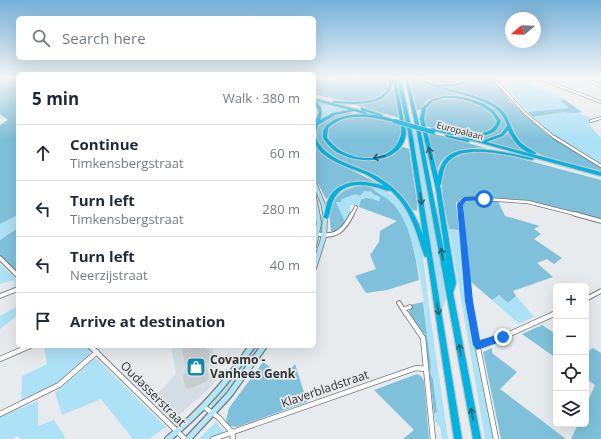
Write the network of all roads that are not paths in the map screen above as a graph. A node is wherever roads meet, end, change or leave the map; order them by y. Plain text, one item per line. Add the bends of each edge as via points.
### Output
1 (376, 98) edge
2 (398, 98) edge
3 (403, 98) edge
4 (411, 98) edge
5 (439, 98) edge
6 (456, 98) edge
7 (474, 98) edge
8 (510, 98) edge
9 (316, 99) edge
10 (316, 100) edge
11 (316, 102) edge
12 (334, 102) junction
13 (355, 110) junction
14 (368, 111) junction
15 (378, 117) junction
16 (601, 118) edge
17 (394, 120) junction
18 (591, 121) dead end
19 (317, 124) joint
20 (509, 126) junction
21 (433, 130) junction
22 (450, 133) junction
23 (465, 140) junction
24 (480, 141) junction
25 (316, 142) edge
26 (532, 159) junction
27 (545, 159) junction
28 (601, 166) edge
29 (601, 174) edge
30 (601, 178) edge
31 (316, 186) edge
32 (439, 190) junction
33 (395, 193) junction
34 (316, 206) edge
35 (356, 207) dead end
36 (326, 217) junction
37 (601, 221) edge
38 (318, 234) junction
39 (325, 236) junction
40 (316, 240) edge
41 (0, 258) edge
42 (316, 262) edge
43 (432, 271) junction
44 (16, 274) edge
45 (16, 290) edge
46 (601, 291) edge
47 (450, 292) junction
48 (0, 296) edge
49 (589, 297) edge
50 (399, 303) dead end
51 (410, 307) dead end
52 (404, 310) junction
53 (553, 315) edge
54 (477, 345) junction
55 (25, 348) edge
56 (92, 348) edge
57 (251, 348) edge
58 (263, 348) edge
59 (97, 352) junction
60 (0, 359) edge
61 (426, 369) junction
62 (204, 407) junction
63 (0, 414) edge
64 (213, 414) junction
65 (178, 432) junction
66 (232, 432) junction
67 (168, 439) edge
68 (186, 439) edge
69 (213, 439) edge
70 (233, 439) edge
71 (433, 439) edge
72 (458, 439) edge
73 (477, 439) edge
74 (496, 439) edge

1 - 12 highway via 358,103
2 -> 15 highway via 404,132 403,141 396,152 377,158 351,157 334,149 325,138 326,128 334,120 357,115
3 -> 43 highway
47 -> 4 highway
32 -> 5 highway via 422,120 422,109 425,105
6 -> 22 highway via 469,100 489,109 499,121 495,129 483,134
7 - 20 highway via 492,105 504,114
8 - 28 street via 548,133
9 - 12 highway, Europalaan
10 - 13 highway, Europalaan
11 - 19 highway via 321,110
12 - 14 highway, Europalaan
13 - 14 highway
13 - 15 highway, Europalaan
13 - 19 highway via 334,114
14 - 17 highway, Europalaan
15 - 17 highway, Europalaan
16 - 18 street
17 - 21 highway, Europalaan, bridge
20 - 24 highway via 502,135
20 - 27 highway via 512,135 520,144
21 - 22 highway, Europalaan
21 - 23 highway, Europalaan
22 - 24 highway, Europalaan
23 - 24 highway
23 - 26 highway, Europalaan
24 - 27 highway, Europalaan
25 - 33 highway via 328,155 375,178
26 - 30 highway, Europalaan
26 - 32 highway via 489,150 460,152 448,158 442,165
27 - 29 highway, Europalaan
31 - 36 main road via 322,198
32 - 47 highway via 453,283
33 - 36 highway via 367,184 347,186 334,195
33 - 43 highway via 414,218
34 - 38 main road
35 - 39 street via 342,230 334,236
36 - 39 main road
37 - 54 street via 525,202 469,198 460,202 464,255
38 - 39 street
38 - 40 main road
39 - 42 main road
41 - 44 street
43 -> 72 highway
45 - 48 street
46 - 49 street
73 -> 47 highway
50 - 52 street
51 - 52 street
52 - 61 street via 423,338
53 - 54 street via 503,337
54 - 74 street
55 - 60 street
56 - 59 street, Oudasserstraat
57 - 62 main road
58 - 64 main road
59 - 63 street via 55,388
59 - 65 street, Oudasserstraat
61 - 66 street, Klaverbladstraat via 416,368
61 - 71 street
62 - 64 street
62 - 65 main road
64 - 66 street
64 - 68 main road
65 - 67 main road
65 - 68 street, Oudasserstraat
66 - 69 street, Klaverbladstraat
66 - 70 street

